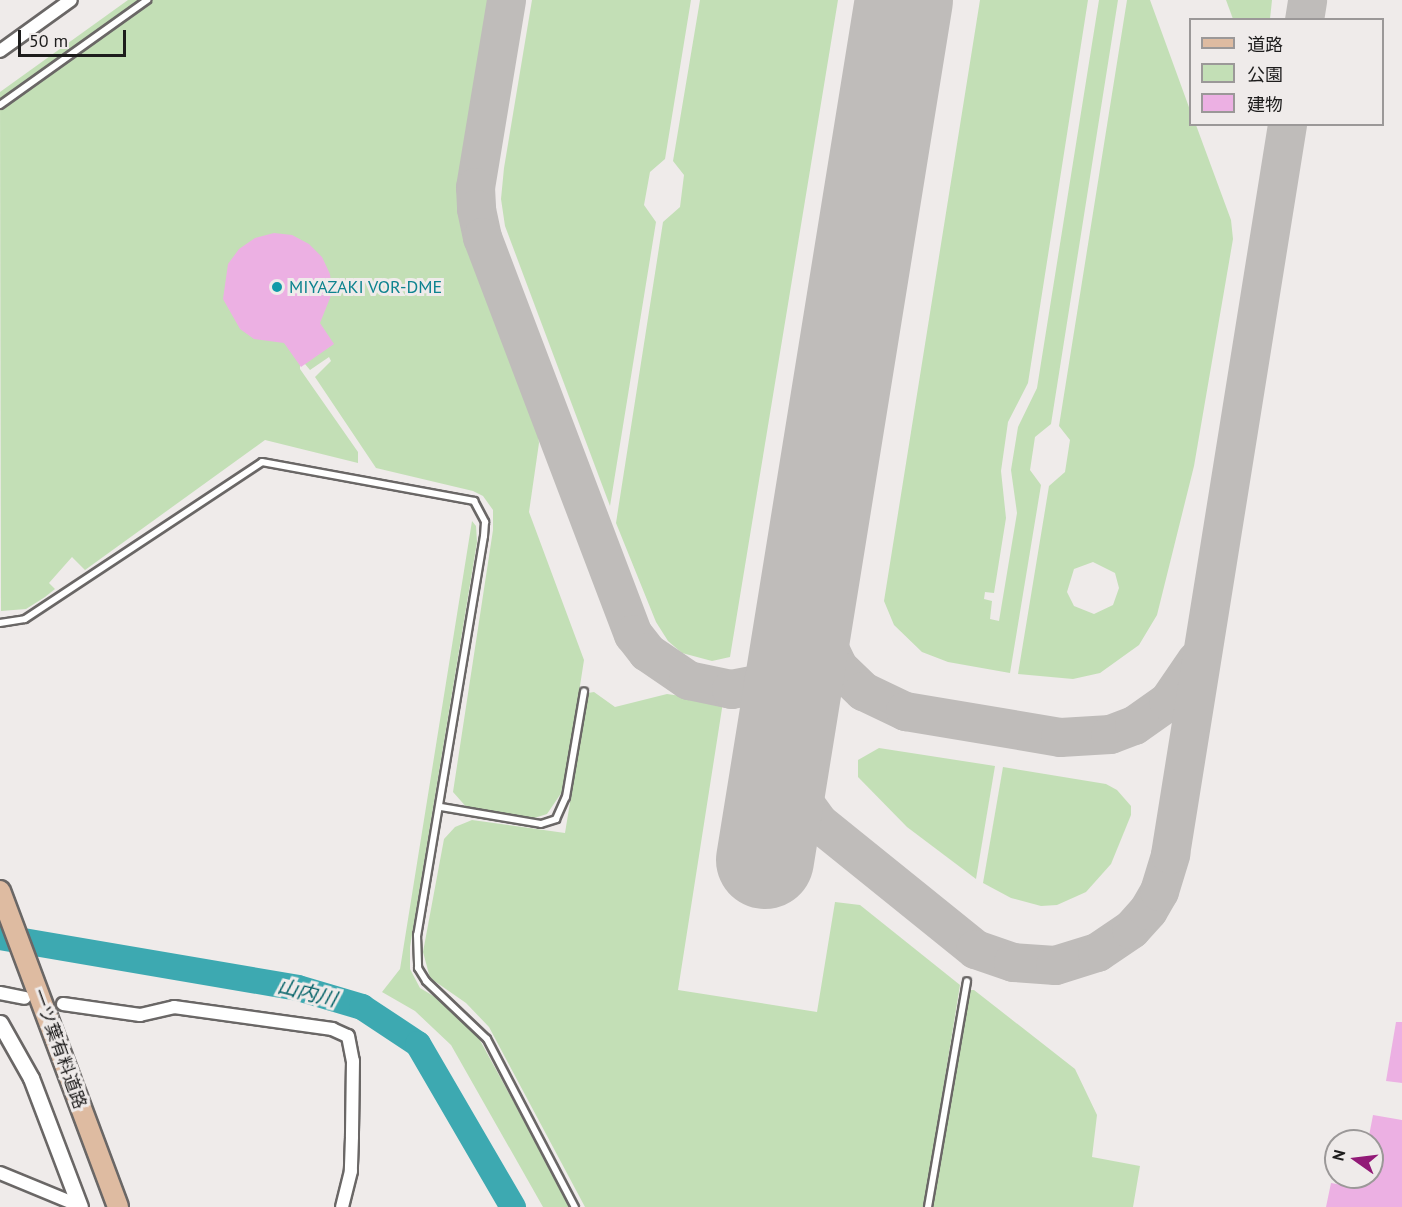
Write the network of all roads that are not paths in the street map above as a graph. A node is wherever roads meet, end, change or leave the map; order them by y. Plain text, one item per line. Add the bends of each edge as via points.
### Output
1 (71, 0) edge
2 (147, 0) edge
3 (0, 51) edge
4 (0, 105) edge
5 (0, 623) edge
6 (584, 692) dead end
7 (441, 807) junction
8 (1, 893) edge
9 (967, 981) dead end
10 (29, 989) junction
11 (0, 993) edge
12 (63, 1004) dead end
13 (0, 1023) edge
14 (0, 1173) edge
15 (80, 1206) edge
16 (117, 1207) edge
17 (342, 1207) edge
18 (575, 1207) edge
19 (928, 1207) edge

1 - 3 street
2 - 4 lane
5 - 7 lane via 25,619 262,462 474,501 485,522 484,536
6 - 7 lane via 566,797 556,819 541,824
7 - 18 lane via 417,935 418,968 426,981 487,1039
8 - 10 main road, 一ツ葉有料道路
9 - 19 lane
10 - 11 street
10 - 16 main road, 一ツ葉有料道路
12 - 17 street via 140,1015 174,1007 332,1029 348,1036 353,1061 351,1171
13 - 15 street via 31,1077
14 - 15 street

